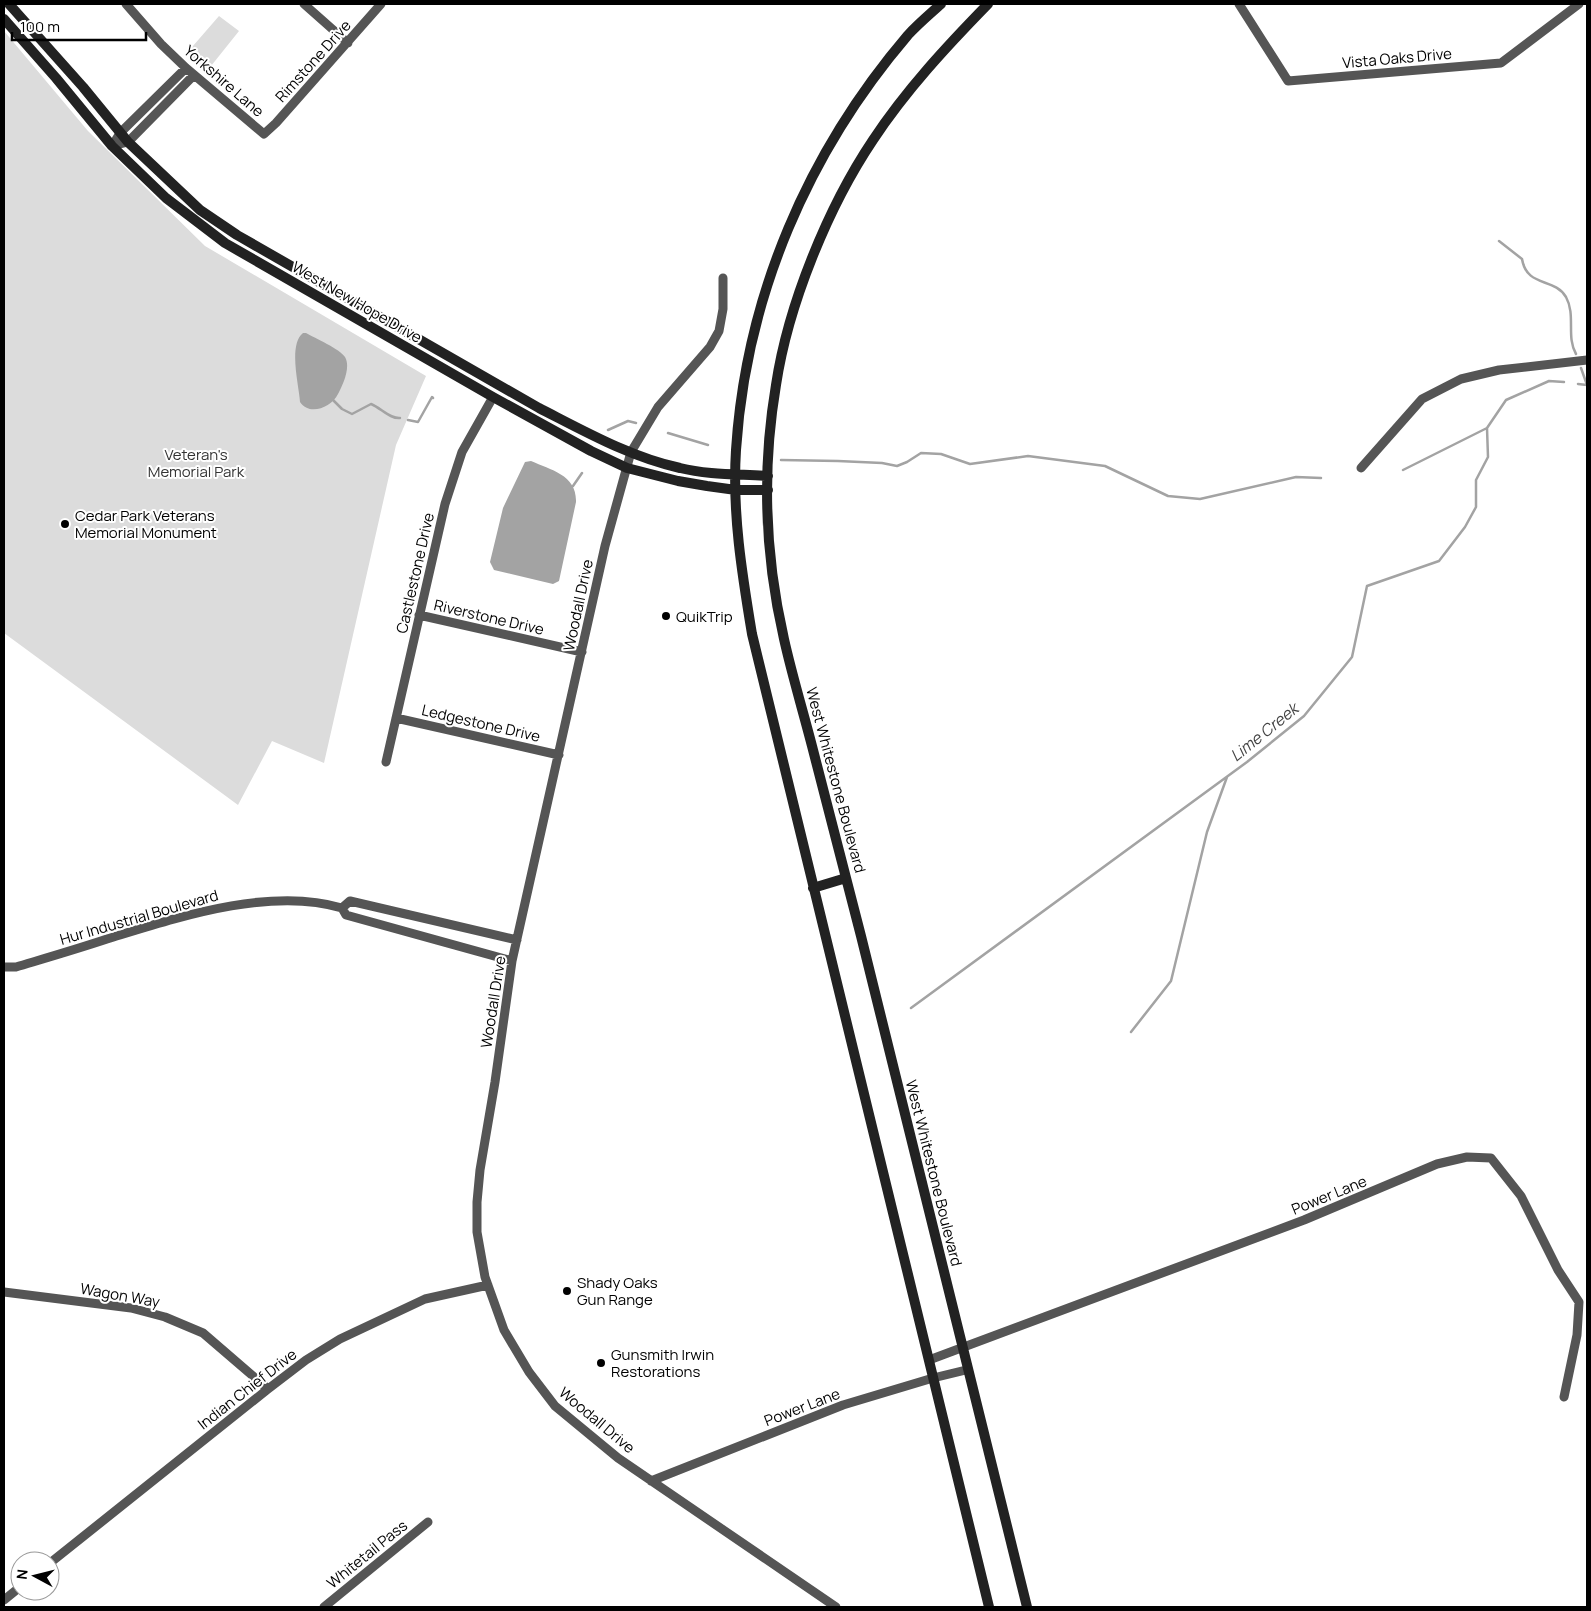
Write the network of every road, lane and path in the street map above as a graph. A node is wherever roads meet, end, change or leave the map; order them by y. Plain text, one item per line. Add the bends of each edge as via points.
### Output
1 (9, 4) edge
2 (126, 4) edge
3 (304, 4) edge
4 (381, 4) edge
5 (941, 4) edge
6 (988, 4) edge
7 (1239, 4) edge
8 (1579, 4) edge
9 (4, 19) edge
10 (348, 43) junction
11 (186, 68) junction
12 (194, 74) junction
13 (120, 133) junction
14 (264, 134) joint
15 (128, 142) junction
16 (112, 146) junction
17 (723, 278) dead end
18 (1587, 360) edge
19 (493, 397) junction
20 (631, 452) junction
21 (627, 468) junction
22 (1361, 468) dead end
23 (735, 474) junction
24 (768, 476) junction
25 (736, 490) junction
26 (768, 490) junction
27 (420, 615) junction
28 (582, 652) junction
29 (396, 718) junction
30 (560, 755) junction
31 (386, 762) dead end
32 (846, 878) junction
33 (813, 888) junction
34 (342, 908) junction
35 (517, 940) junction
36 (512, 961) junction
37 (4, 968) edge
38 (488, 1285) junction
39 (4, 1292) edge
40 (961, 1348) junction
41 (929, 1360) junction
42 (966, 1370) junction
43 (933, 1378) junction
44 (268, 1389) junction
45 (1564, 1397) dead end
46 (651, 1481) junction
47 (428, 1522) dead end
48 (60, 1555) edge
49 (330, 1605) edge
50 (836, 1607) edge
51 (989, 1607) edge
52 (1027, 1607) edge

1 - 13 main road, West New Hope Drive
2 - 11 street, Yorkshire Lane
3 - 10 street
4 - 10 street, Rimstone Drive
5 - 23 main road via 910,34 866,87 827,150 792,219 762,298 752,338 740,401
6 - 24 main road, West Whitestone Boulevard via 916,81 872,141 835,207 808,269 788,333 776,382
7 - 8 street, Vista Oaks Drive via 1288,81 1501,63
9 - 16 main road, West New Hope Drive
10 - 14 street, Rimstone Drive
11 - 12 street, Yorkshire Lane
11 - 13 street
12 - 14 street, Yorkshire Lane
12 - 15 street
13 - 15 main road, West New Hope Drive
13 - 16 street
15 - 16 street
15 - 20 main road, West New Hope Drive via 200,210 237,235 539,408
16 - 19 main road, West New Hope Drive via 166,198 225,243
17 - 20 street, Woodall Drive via 719,331 710,347 658,407
18 - 22 street via 1499,370 1461,379 1422,399
19 - 21 main road, West New Hope Drive
19 - 27 street, Castlestone Drive via 462,452 446,504
20 - 21 street, Woodall Drive
20 - 23 main road, West New Hope Drive via 682,469
21 - 25 main road, West New Hope Drive via 678,481
21 - 28 street, Woodall Drive via 605,546
23 - 24 main road, West New Hope Drive
23 - 25 main road
24 - 26 main road, West Whitestone Boulevard
25 - 26 main road, West New Hope Drive
25 - 33 main road via 740,562 752,634
26 - 32 main road, West Whitestone Boulevard via 769,539 784,638
27 - 28 street, Riverstone Drive
27 - 29 street, Castlestone Drive
28 - 30 street, Woodall Drive
29 - 30 street, Ledgestone Drive
29 - 31 street, Castlestone Drive
30 - 35 street, Woodall Drive
32 - 33 main road
32 - 40 main road, West Whitestone Boulevard
33 - 41 main road
34 - 35 street via 350,901
34 - 36 street, Hur Industrial Boulevard via 346,916
34 - 37 street, Hur Industrial Boulevard via 276,901 228,906
35 - 36 street, Woodall Drive
36 - 38 street, Woodall Drive via 477,1202 477,1232
38 - 44 street, Indian Chief Drive via 425,1299 340,1338
38 - 46 street, Woodall Drive via 504,1330 529,1372 555,1406
39 - 44 street, Wagon Way via 131,1308 165,1317 203,1333
40 - 41 street, Power Lane
40 - 42 main road, West Whitestone Boulevard
40 - 45 street, Power Lane via 1296,1224 1437,1164 1467,1157 1491,1158 1521,1196 1558,1270 1579,1302 1577,1335
41 - 43 main road
42 - 43 street, Power Lane
42 - 52 main road, West Whitestone Boulevard
43 - 46 street, Power Lane via 843,1405
43 - 51 main road
44 - 48 street, Indian Chief Drive
46 - 50 street, Woodall Drive
47 - 49 street, Whitetail Pass

